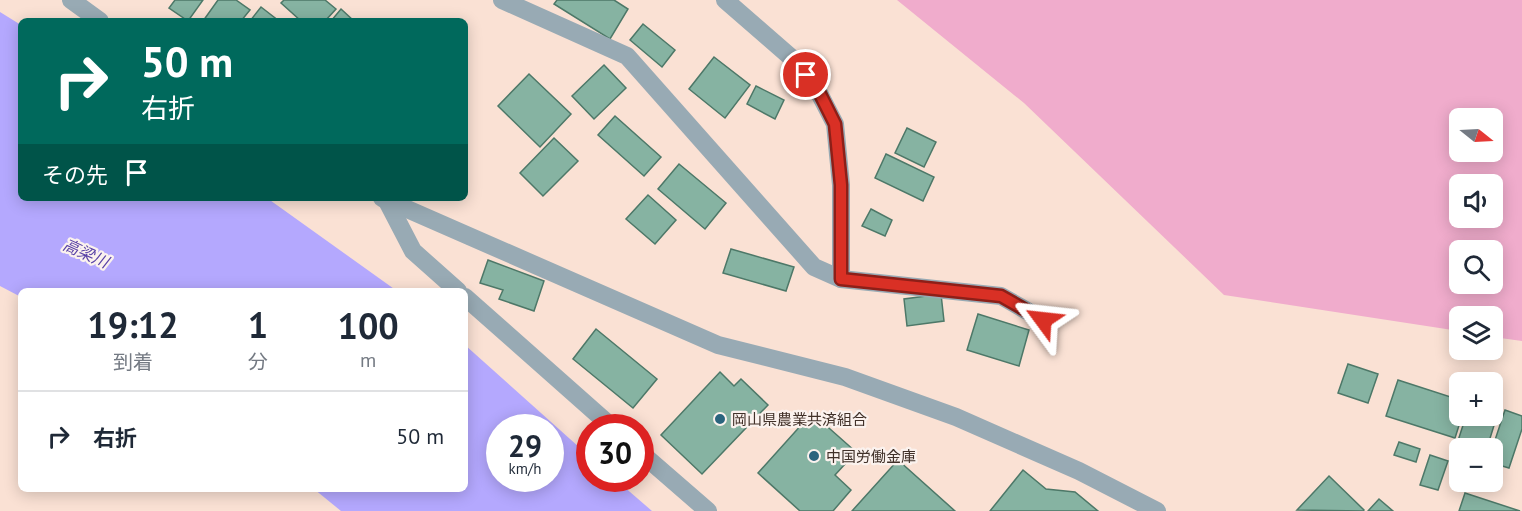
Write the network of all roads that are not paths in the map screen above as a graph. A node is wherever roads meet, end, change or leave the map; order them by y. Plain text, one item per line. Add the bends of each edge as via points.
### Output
1 (71, 0) edge
2 (502, 0) edge
3 (725, 0) edge
4 (96, 18) edge
5 (386, 201) edge
6 (387, 201) edge
7 (841, 279) junction
8 (455, 288) edge
9 (468, 300) edge
10 (1043, 320) dead end
11 (597, 414) edge
12 (654, 464) edge
13 (708, 511) edge
14 (1157, 511) edge

1 - 4 street
2 - 7 street via 627,56 814,267
3 - 7 street via 794,60 818,90 835,124 841,185
5 - 8 street via 413,251
6 - 14 street via 718,345 845,377 956,417 1079,471
7 - 10 street via 1001,296
9 - 11 street
12 - 13 street

